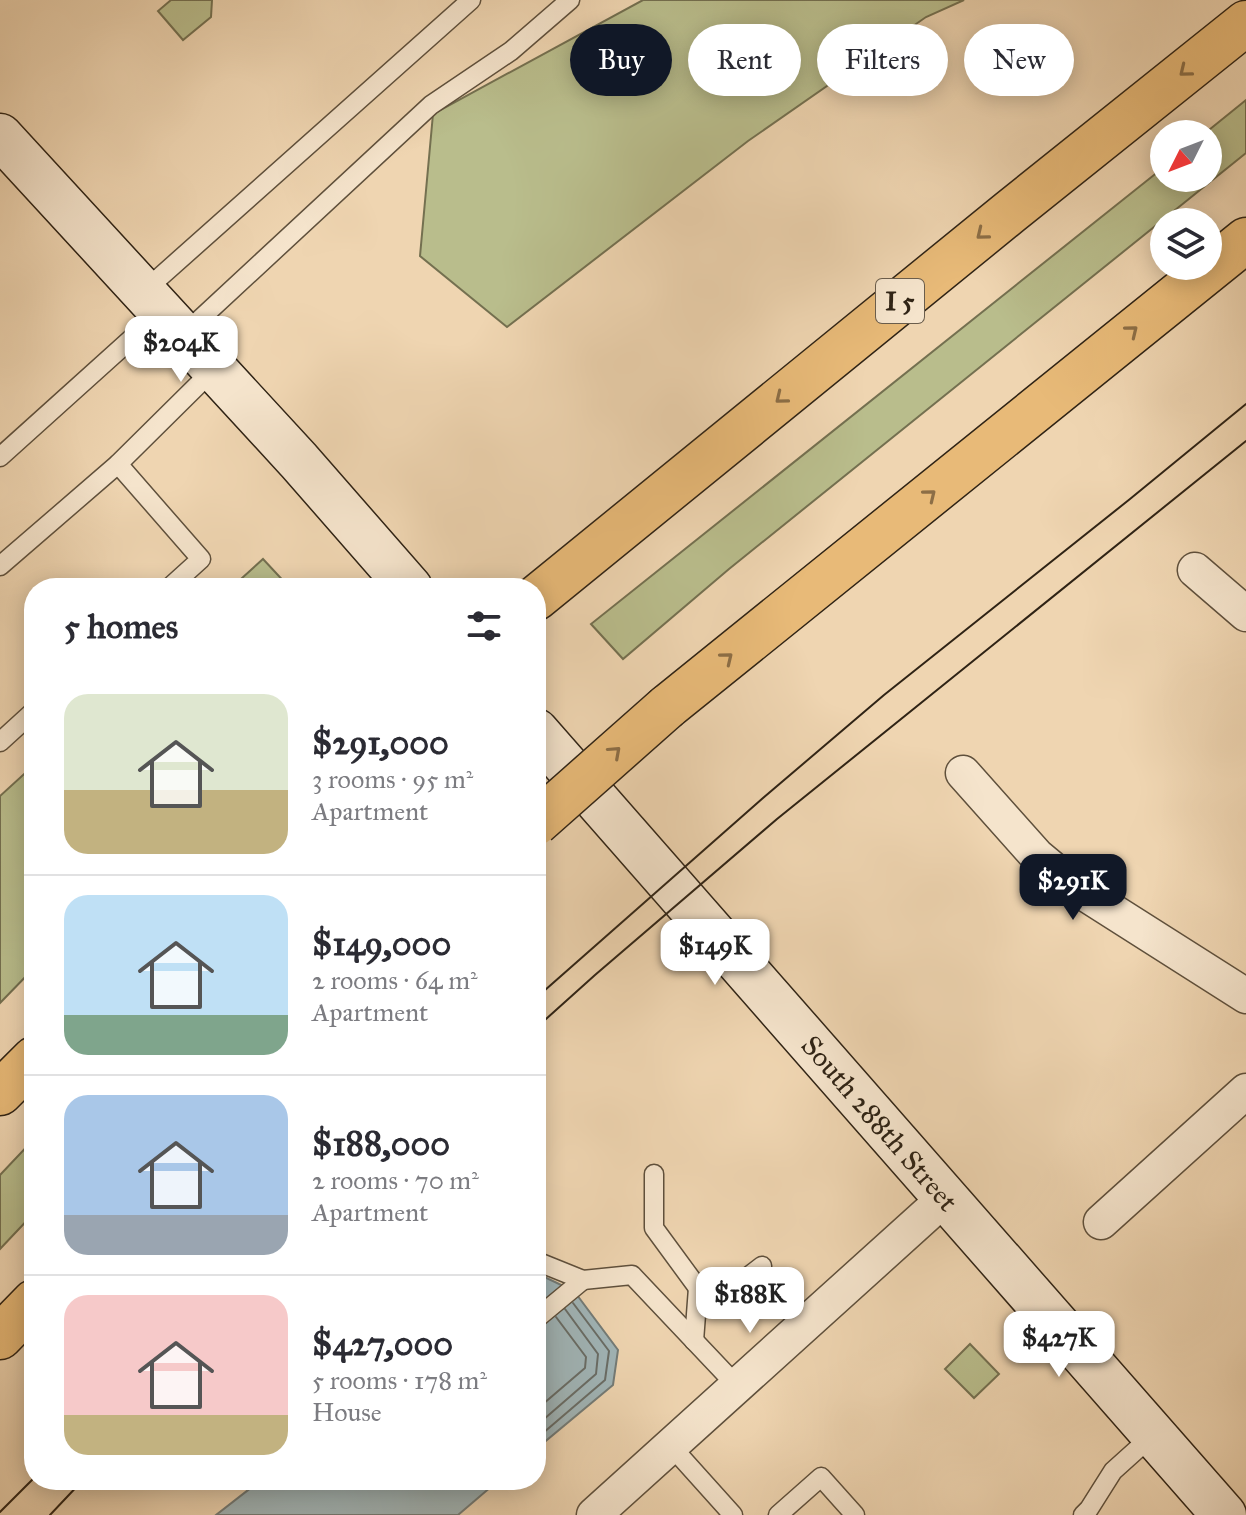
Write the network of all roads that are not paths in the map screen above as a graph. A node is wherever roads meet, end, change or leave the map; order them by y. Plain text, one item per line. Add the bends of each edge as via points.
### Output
1 (471, 0) edge
2 (570, 0) edge
3 (1246, 23) edge
4 (0, 136) edge
5 (1246, 240) edge
6 (162, 313) junction
7 (214, 369) junction
8 (0, 457) edge
9 (118, 464) junction
10 (0, 566) edge
11 (1195, 570) dead end
12 (180, 578) edge
13 (401, 578) edge
14 (546, 589) edge
15 (1246, 614) edge
16 (24, 720) edge
17 (0, 742) edge
18 (546, 742) edge
19 (963, 773) dead end
20 (546, 814) edge
21 (1246, 996) edge
22 (24, 1069) edge
23 (1246, 1091) edge
24 (0, 1093) edge
25 (654, 1174) dead end
26 (945, 1198) junction
27 (1101, 1222) dead end
28 (546, 1265) edge
29 (762, 1266) dead end
30 (583, 1280) junction
31 (698, 1288) junction
32 (546, 1311) edge
33 (24, 1312) edge
34 (0, 1337) edge
35 (694, 1341) junction
36 (737, 1386) junction
37 (1153, 1435) junction
38 (671, 1446) junction
39 (594, 1515) edge
40 (733, 1515) edge
41 (778, 1515) edge
42 (855, 1515) edge
43 (1083, 1515) edge
44 (1224, 1515) edge

1 - 6 lane
2 - 6 lane via 511,51 431,105
3 -> 14 highway, I 5
4 - 6 main road
20 -> 5 highway, bridge via 667,707
6 - 7 main road
6 - 8 lane
7 - 9 lane
7 - 13 main road
9 - 10 lane
9 - 12 lane via 201,559
11 - 15 street
16 - 17 lane
18 - 26 main road, South 288th Street
19 - 21 street via 1037,856 1073,886
22 - 24 highway
23 - 27 street
25 - 31 lane via 654,1228
26 - 36 street
26 - 37 main road, South 288th Street
28 - 30 lane
29 - 31 lane via 732,1289
30 - 32 lane
30 - 35 lane via 632,1275
31 - 35 lane
33 - 34 highway
35 - 36 lane
36 - 38 street
37 - 43 lane via 1113,1471
37 - 44 main road, South 288th Street
38 - 39 street
38 - 40 lane
41 - 42 lane via 821,1477

